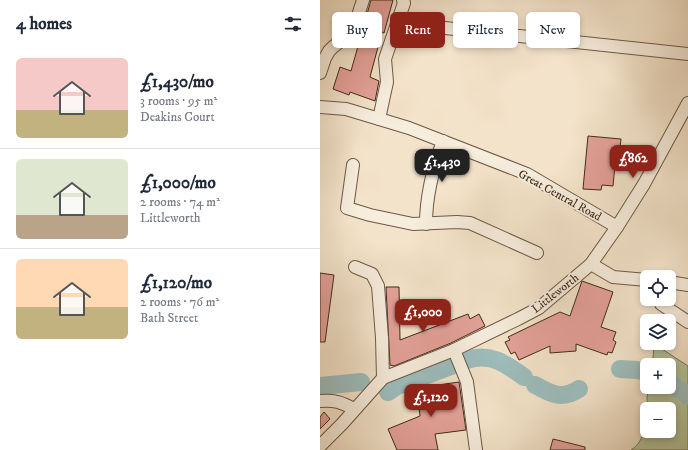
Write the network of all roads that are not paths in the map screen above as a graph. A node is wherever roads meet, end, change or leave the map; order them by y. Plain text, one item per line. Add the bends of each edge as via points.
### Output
1 (363, 0) edge
2 (403, 0) edge
3 (445, 28) edge
4 (688, 54) edge
5 (320, 73) edge
6 (688, 102) edge
7 (320, 106) edge
8 (379, 119) junction
9 (443, 141) junction
10 (353, 164) dead end
11 (426, 224) junction
12 (617, 227) junction
13 (537, 253) dead end
14 (591, 264) junction
15 (355, 267) dead end
16 (640, 279) edge
17 (676, 283) edge
18 (688, 284) edge
19 (664, 306) edge
20 (688, 322) edge
21 (454, 350) junction
22 (383, 378) junction
23 (320, 401) edge
24 (354, 409) junction
25 (320, 446) edge
26 (476, 450) edge

1 - 5 street via 353,31 332,47
2 - 8 street via 385,59 388,82
3 - 4 street
6 - 12 street, Littleworth via 644,184
7 - 8 street, Great Central Road via 346,109
8 - 9 street, Great Central Road
9 - 11 street via 429,189
9 - 12 street, Great Central Road via 527,174
10 - 11 street via 347,208 390,220
11 - 13 street via 470,223
12 - 14 street, Littleworth
14 - 16 street via 613,277
14 - 21 street, Littleworth via 538,308
15 - 22 street via 372,274 378,286
17 - 18 street
19 - 20 street
21 - 22 street, Littleworth
21 - 26 street via 467,382
22 - 24 street, Littleworth
23 - 24 street via 341,402
24 - 25 street, Littleworth

